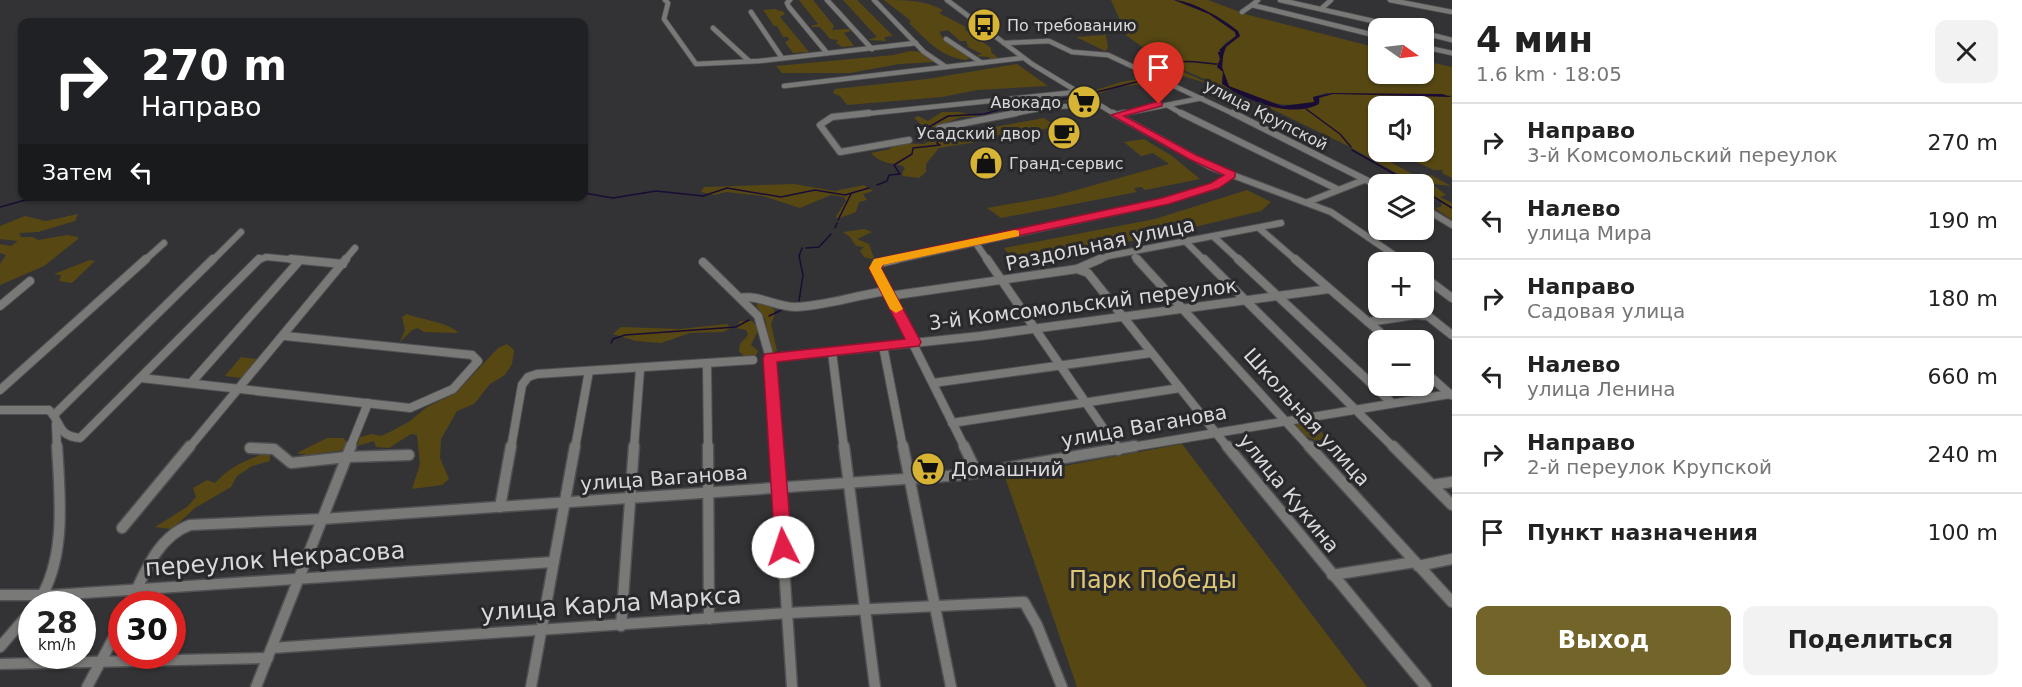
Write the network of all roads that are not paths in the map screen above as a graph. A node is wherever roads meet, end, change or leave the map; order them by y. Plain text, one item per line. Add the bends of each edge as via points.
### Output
1 (665, 0) edge
2 (790, 0) edge
3 (827, 0) edge
4 (874, 0) edge
5 (947, 0) edge
6 (1258, 0) edge
7 (1280, 0) edge
8 (1331, 0) edge
9 (1390, 0) edge
10 (1253, 6) junction
11 (1321, 9) junction
12 (751, 12) dead end
13 (1242, 12) dead end
14 (1331, 12) junction
15 (1452, 12) edge
16 (1368, 20) edge
17 (1321, 22) junction
18 (713, 28) dead end
19 (1368, 34) edge
20 (1434, 36) edge
21 (946, 39) dead end
22 (1452, 40) edge
23 (1004, 43) junction
24 (916, 44) junction
25 (1434, 48) edge
26 (872, 49) junction
27 (827, 53) junction
28 (1452, 53) edge
29 (782, 58) junction
30 (1022, 58) junction
31 (749, 61) junction
32 (982, 63) junction
33 (946, 67) junction
34 (784, 86) dead end
35 (1077, 92) junction
36 (1202, 98) junction
37 (1100, 105) junction
38 (1167, 105) junction
39 (1116, 115) junction
40 (939, 128) dead end
41 (909, 140) dead end
42 (1231, 175) junction
43 (1364, 180) junction
44 (1368, 182) edge
45 (1336, 189) junction
46 (1308, 202) junction
47 (1434, 214) edge
48 (1281, 223) dead end
49 (1452, 225) edge
50 (1260, 229) junction
51 (241, 232) dead end
52 (1214, 237) junction
53 (975, 242) junction
54 (1186, 242) junction
55 (165, 243) dead end
56 (355, 248) dead end
57 (1391, 252) edge
58 (1135, 257) dead end
59 (300, 260) junction
60 (703, 262) dead end
61 (343, 264) junction
62 (1077, 269) junction
63 (30, 281) dead end
64 (1000, 281) junction
65 (1434, 284) edge
66 (1329, 289) junction
67 (888, 294) junction
68 (1277, 296) junction
69 (740, 298) junction
70 (1452, 298) edge
71 (1246, 301) junction
72 (0, 306) edge
73 (1185, 309) junction
74 (1122, 317) junction
75 (1368, 322) junction
76 (1035, 328) junction
77 (1377, 330) edge
78 (1452, 335) edge
79 (285, 336) junction
80 (914, 342) junction
81 (883, 346) junction
82 (832, 352) junction
83 (1151, 353) junction
84 (770, 358) junction
85 (753, 360) dead end
86 (707, 364) junction
87 (1061, 366) junction
88 (640, 369) junction
89 (589, 371) junction
90 (141, 378) junction
91 (1434, 380) edge
92 (191, 383) junction
93 (933, 383) junction
94 (240, 388) junction
95 (1180, 388) junction
96 (0, 390) edge
97 (1451, 395) edge
98 (1391, 402) junction
99 (368, 404) junction
100 (1086, 404) junction
101 (1356, 408) junction
102 (0, 410) edge
103 (55, 419) junction
104 (1285, 420) junction
105 (952, 423) junction
106 (1216, 433) junction
107 (250, 448) dead end
108 (1118, 450) junction
109 (409, 455) dead end
110 (347, 457) junction
111 (976, 473) junction
112 (910, 479) junction
113 (1452, 482) edge
114 (848, 483) junction
115 (1432, 485) junction
116 (780, 488) junction
117 (710, 493) junction
118 (630, 498) junction
119 (565, 503) junction
120 (1452, 505) edge
121 (500, 507) junction
122 (322, 519) junction
123 (122, 528) dead end
124 (1452, 559) edge
125 (554, 562) junction
126 (1417, 564) junction
127 (1332, 574) junction
128 (300, 580) junction
129 (138, 589) junction
130 (48, 591) edge
131 (84, 591) edge
132 (0, 595) edge
133 (18, 595) edge
134 (1452, 602) edge
135 (935, 605) junction
136 (865, 608) junction
137 (788, 613) junction
138 (709, 619) junction
139 (18, 626) edge
140 (621, 626) junction
141 (542, 631) junction
142 (0, 647) edge
143 (108, 649) edge
144 (270, 653) junction
145 (102, 661) junction
146 (0, 664) edge
147 (87, 687) edge
148 (256, 687) edge
149 (531, 687) edge
150 (792, 687) edge
151 (874, 687) edge
152 (951, 687) edge
153 (1062, 687) edge
154 (1426, 687) edge

1 - 31 street via 668,3 664,19 696,64
2 - 27 street via 789,7
3 - 26 street
4 - 24 street
5 - 23 street
6 - 10 street
7 - 11 street
8 - 11 street
9 - 15 street
10 - 13 street
10 - 17 street
11 - 14 street
12 - 29 street
14 - 16 street
14 - 17 street
17 - 19 street
18 - 31 street
20 - 22 street
21 - 32 street
23 - 30 street
23 - 36 street, улица Крупской via 1049,40 1072,52 1108,55
24 - 26 street
24 - 33 street
25 - 28 street
26 - 27 street
27 - 29 street
29 - 31 street
30 - 32 street
30 - 35 street
32 - 33 street
33 - 34 street
35 - 37 street
35 - 41 street via 832,117 821,123 820,128 840,152
36 - 38 street
36 - 43 street, улица Крупской
37 - 39 street
37 - 40 street via 1049,107
38 - 39 street
38 - 45 street
39 - 42 street
42 - 46 street
42 - 53 street via 1215,186 1165,201
43 - 44 street, улица Крупской
43 - 45 street
45 - 46 street
46 - 57 street via 1353,225
47 - 49 street
48 - 50 street, Раздольная улица
50 - 52 street, Раздольная улица
50 - 66 street
51 - 103 street
52 - 54 street, Раздольная улица
52 - 68 street
53 - 64 street
53 - 67 street via 880,261 875,268
54 - 62 street, Раздольная улица via 1108,256
54 - 71 street
55 - 96 street
56 - 61 street
58 - 73 street, Школьная улица
59 - 61 street
59 - 90 street via 259,259
59 - 92 street
60 - 69 street
61 - 79 street
62 - 64 street, Раздольная улица
62 - 74 street, улица Кукина via 1089,273
63 - 72 street
64 - 67 street, Раздольная улица
64 - 76 street
65 - 70 street
66 - 68 street, 3-й Комсомольский переулок
66 - 75 street
67 - 69 street, Раздольная улица via 802,307 773,305 757,296
67 - 80 street
68 - 71 street, 3-й Комсомольский переулок
68 - 98 street
69 - 84 street via 760,319
71 - 73 street, 3-й Комсомольский переулок
71 - 101 street
73 - 74 street, 3-й Комсомольский переулок
73 - 104 street, Школьная улица
74 - 76 street, 3-й Комсомольский переулок
74 - 83 street, улица Кукина
75 - 77 street
75 - 78 street via 1428,316
76 - 80 street, 3-й Комсомольский переулок
76 - 87 street
79 - 94 street
79 - 99 street via 478,359 453,389 417,406
80 - 81 street, 3-й Комсомольский переулок
80 - 93 street
81 - 82 street, 3-й Комсомольский переулок
81 - 112 street
82 - 84 street, 3-й Комсомольский переулок
82 - 114 street
83 - 87 street
83 - 95 street, улица Кукина
84 - 116 street
85 - 86 street
86 - 88 street
86 - 117 street
87 - 93 street
87 - 100 street
88 - 89 street
88 - 118 street
89 - 119 street
89 - 121 street via 537,374 522,385
90 - 92 street
90 - 103 street via 80,438 69,437
91 - 97 street
92 - 94 street
93 - 105 street
94 - 99 street
94 - 123 street
95 - 100 street
95 - 106 street, улица Кукина
97 - 98 street, улица Ваганова
98 - 101 street, улица Ваганова
99 - 110 street
100 - 105 street
100 - 108 street
101 - 104 street, улица Ваганова
101 - 115 street
102 - 103 street via 41,408
103 - 130 street via 60,544
104 - 106 street, улица Ваганова
104 - 126 street, Школьная улица
105 - 111 street
106 - 108 street, улица Ваганова
106 - 127 street, улица Кукина
107 - 110 street via 274,449 291,464
108 - 111 street, улица Ваганова
109 - 110 street
110 - 122 street
111 - 112 street, улица Ваганова
112 - 114 street, улица Ваганова
112 - 135 street
113 - 115 street
114 - 116 street, улица Ваганова
114 - 136 street
115 - 120 street
116 - 117 street, улица Ваганова
116 - 137 street
117 - 118 street, улица Ваганова
117 - 138 street
118 - 119 street, улица Ваганова
118 - 140 street
119 - 121 street, улица Ваганова
119 - 125 street
121 - 122 street, улица Ваганова
122 - 128 street
122 - 129 street, улица Ваганова via 190,525 177,529 165,538
124 - 126 street
125 - 128 street, переулок Некрасова
125 - 141 street
126 - 127 street
126 - 134 street, Школьная улица
127 - 154 street, улица Кукина
128 - 129 street, переулок Некрасова
128 - 144 street
129 - 131 street, переулок Некрасова
132 - 133 street, переулок Некрасова
135 - 136 street, улица Карла Маркса
135 - 152 street
135 - 153 street, улица Карла Маркса via 1024,602
136 - 137 street, улица Карла Маркса
136 - 151 street
137 - 138 street, улица Карла Маркса
137 - 150 street
138 - 140 street, улица Карла Маркса
139 - 142 street
140 - 141 street, улица Карла Маркса
141 - 144 street, улица Карла Маркса
141 - 149 street
143 - 145 street
144 - 145 street, улица Карла Маркса
144 - 148 street
145 - 146 street, улица Карла Маркса
145 - 147 street

